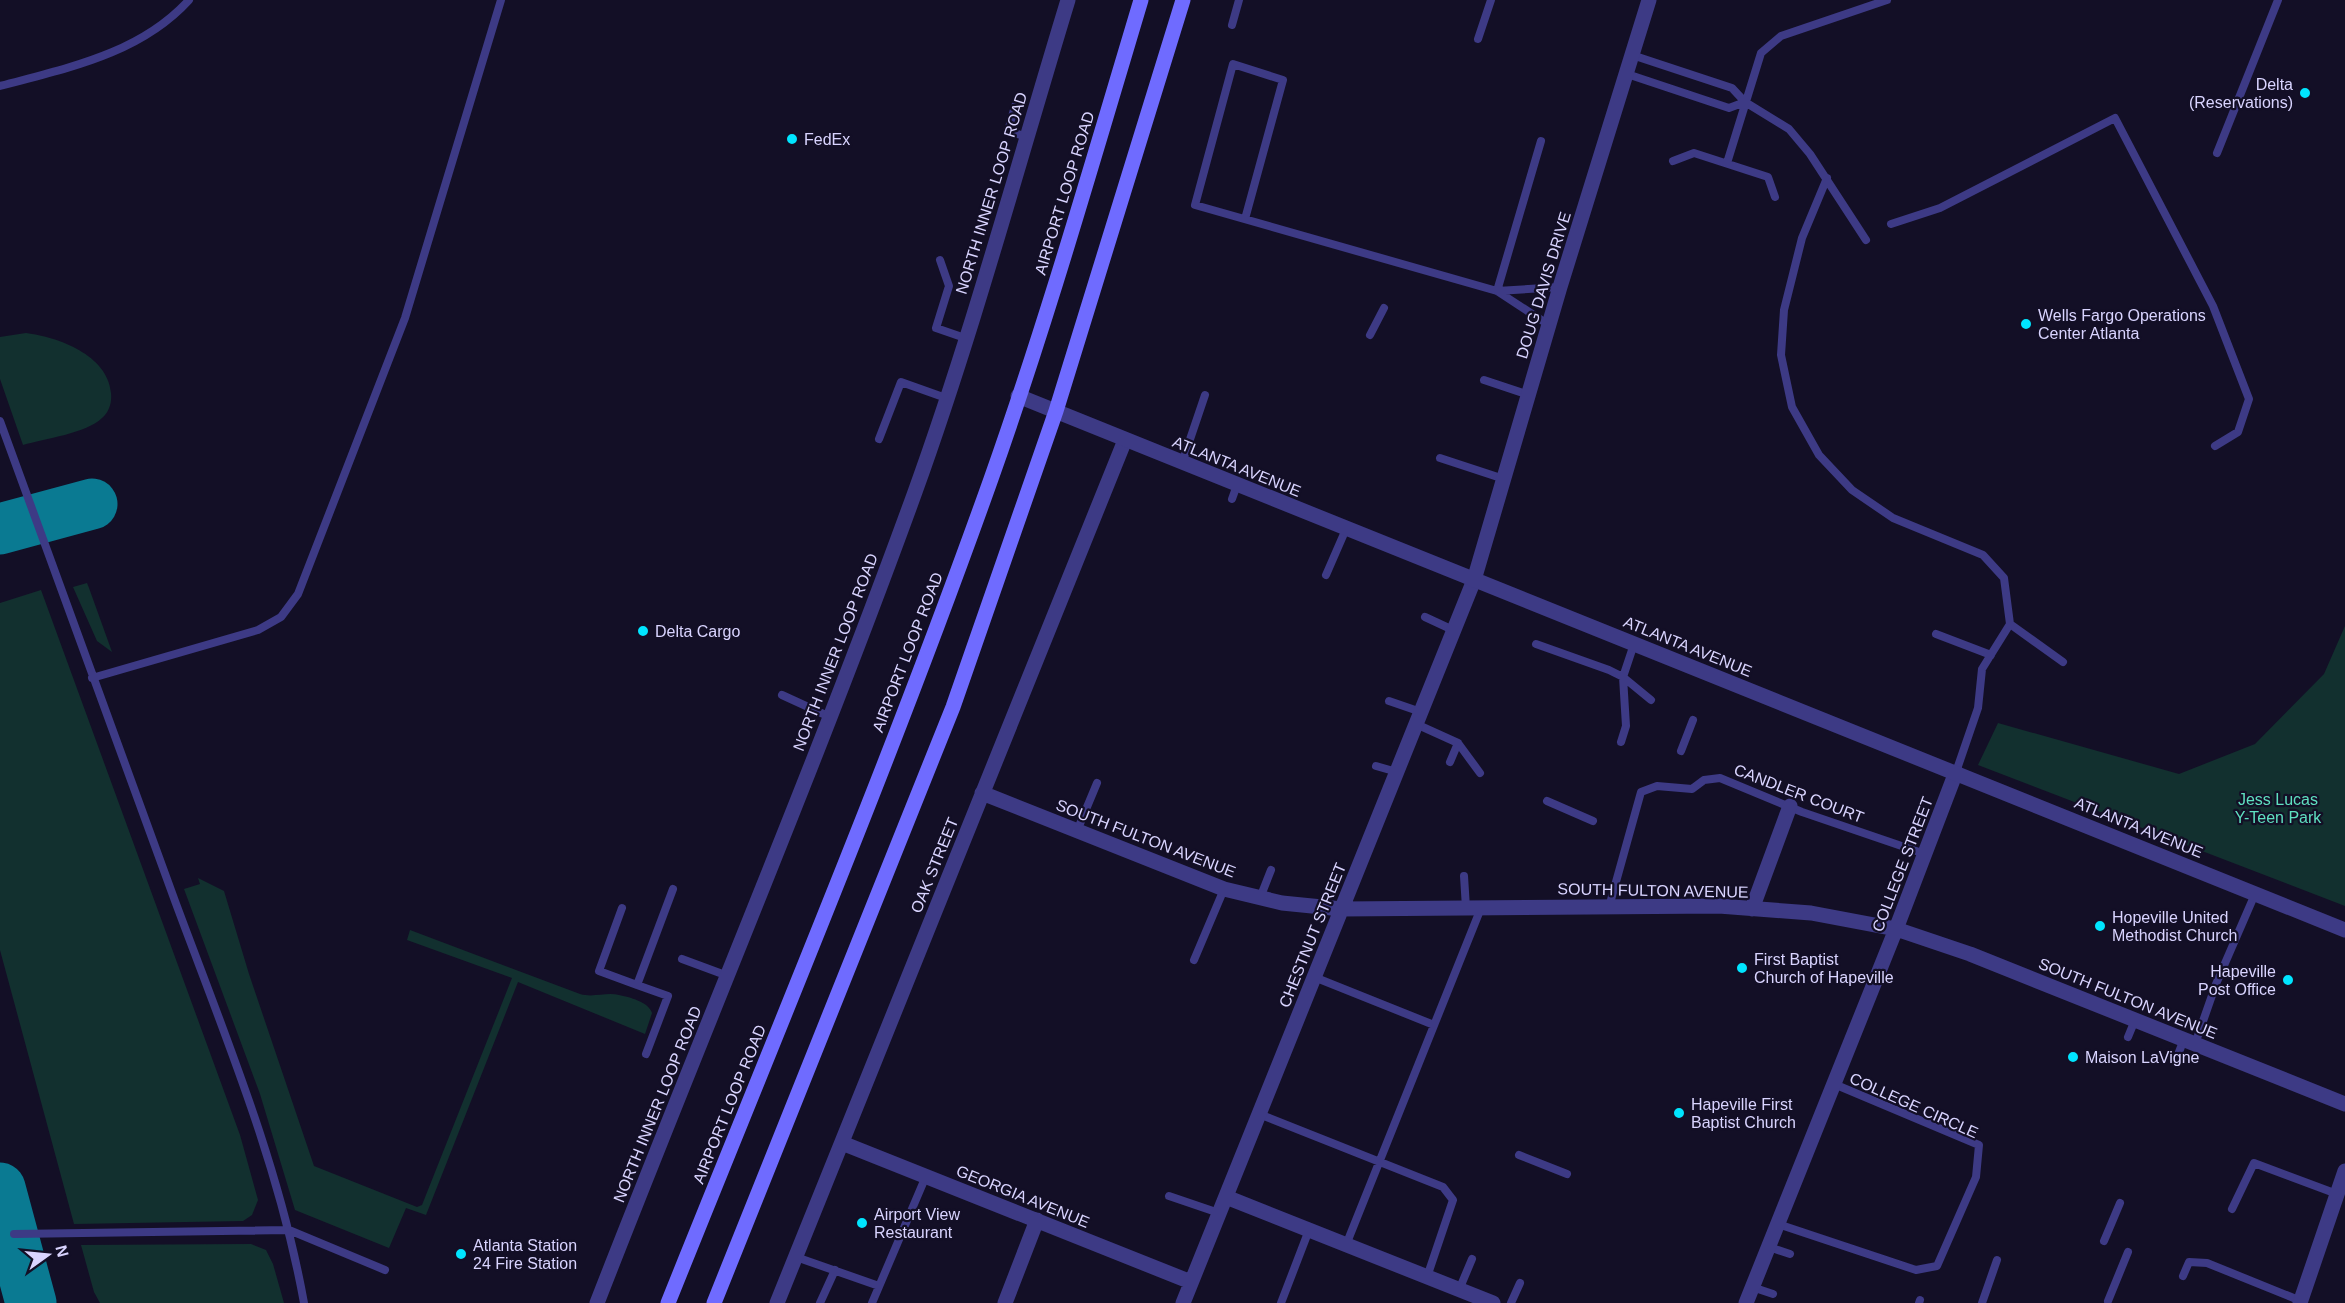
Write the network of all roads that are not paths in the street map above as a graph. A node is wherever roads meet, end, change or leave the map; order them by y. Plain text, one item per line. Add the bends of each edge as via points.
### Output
1 (189, 0) edge
2 (501, 0) edge
3 (1068, 0) edge
4 (1141, 0) edge
5 (1183, 0) edge
6 (1239, 0) edge
7 (1491, 0) edge
8 (1649, 0) edge
9 (1887, 0) edge
10 (2278, 0) edge
11 (1232, 25) dead end
12 (1478, 39) dead end
13 (1632, 55) junction
14 (1627, 74) junction
15 (0, 86) edge
16 (1744, 102) junction
17 (1015, 106) dead end
18 (1027, 137) junction
19 (1541, 141) dead end
20 (2217, 153) dead end
21 (1673, 161) dead end
22 (1727, 163) junction
23 (1827, 178) junction
24 (1775, 197) dead end
25 (1245, 219) junction
26 (1891, 224) dead end
27 (1866, 240) dead end
28 (940, 260) dead end
29 (1560, 286) junction
30 (1497, 291) junction
31 (1384, 308) dead end
32 (1549, 325) junction
33 (1370, 335) dead end
34 (965, 338) junction
35 (1484, 380) dead end
36 (1205, 395) dead end
37 (1018, 396) junction
38 (1529, 396) junction
39 (946, 399) junction
40 (1056, 411) junction
41 (0, 421) edge
42 (879, 439) dead end
43 (1125, 440) junction
44 (2215, 446) dead end
45 (1440, 458) dead end
46 (1182, 463) junction
47 (1504, 479) junction
48 (1346, 529) junction
49 (1326, 575) dead end
50 (1474, 580) junction
51 (1425, 617) dead end
52 (2010, 624) junction
53 (1454, 630) junction
54 (1936, 634) dead end
55 (1536, 644) dead end
56 (1634, 644) junction
57 (1991, 655) junction
58 (2063, 662) dead end
59 (1623, 677) junction
60 (92, 678) junction
61 (782, 695) dead end
62 (1651, 700) dead end
63 (1389, 701) dead end
64 (830, 717) junction
65 (1418, 718) junction
66 (1693, 720) dead end
67 (1621, 742) dead end
68 (1458, 743) junction
69 (1681, 751) dead end
70 (1450, 762) dead end
71 (1376, 766) dead end
72 (1397, 772) junction
73 (1956, 772) junction
74 (1480, 773) dead end
75 (1097, 783) dead end
76 (982, 793) junction
77 (1547, 801) dead end
78 (1790, 806) junction
79 (1593, 821) dead end
80 (1077, 831) junction
81 (1925, 854) junction
82 (1271, 870) dead end
83 (1464, 876) dead end
84 (1224, 889) junction
85 (673, 890) dead end
86 (2255, 894) junction
87 (1260, 898) junction
88 (1609, 907) junction
89 (622, 908) dead end
90 (1473, 908) junction
91 (1342, 909) junction
92 (1752, 909) junction
93 (1896, 929) junction
94 (2345, 930) edge
95 (682, 959) dead end
96 (1194, 960) dead end
97 (728, 976) junction
98 (1314, 977) junction
99 (637, 986) junction
100 (2135, 1020) junction
101 (1434, 1024) junction
102 (2128, 1037) dead end
103 (2186, 1045) junction
104 (646, 1054) dead end
105 (1834, 1084) junction
106 (2345, 1104) edge
107 (1259, 1114) junction
108 (842, 1143) junction
109 (1520, 1155) dead end
110 (1380, 1161) junction
111 (2345, 1171) edge
112 (1567, 1174) dead end
113 (926, 1176) junction
114 (2337, 1194) junction
115 (1169, 1196) dead end
116 (1226, 1197) junction
117 (2120, 1203) dead end
118 (2232, 1209) dead end
119 (1219, 1213) junction
120 (1037, 1220) junction
121 (1778, 1224) junction
122 (289, 1230) junction
123 (1309, 1230) junction
124 (14, 1234) dead end
125 (2104, 1241) dead end
126 (1346, 1245) junction
127 (1769, 1247) junction
128 (2128, 1252) dead end
129 (1790, 1254) dead end
130 (796, 1257) junction
131 (1472, 1259) dead end
132 (1997, 1260) dead end
133 (385, 1270) dead end
134 (835, 1270) junction
135 (2183, 1276) dead end
136 (1427, 1277) junction
137 (1191, 1282) junction
138 (1520, 1283) dead end
139 (879, 1286) junction
140 (1752, 1287) junction
141 (1460, 1290) junction
142 (1773, 1294) dead end
143 (2108, 1301) dead end
144 (2301, 1302) edge
145 (304, 1303) edge
146 (597, 1303) edge
147 (668, 1303) edge
148 (714, 1303) edge
149 (777, 1303) edge
150 (820, 1303) edge
151 (872, 1303) edge
152 (1005, 1303) edge
153 (1183, 1303) edge
154 (1281, 1303) edge
155 (1493, 1303) edge
156 (1511, 1303) edge
157 (1746, 1303) edge
158 (1982, 1303) edge

1 - 15 lane via 145,37 108,54
2 - 60 lane via 405,318 298,594 281,617 258,630
3 - 18 street, NORTH INNER LOOP ROAD
4 - 37 main road, AIRPORT LOOP ROAD
5 - 40 main road
6 - 11 lane
7 - 12 lane
8 - 13 street, DOUG DAVIS DRIVE
9 - 16 lane via 1781,36 1761,53
10 - 20 lane
13 - 14 street, DOUG DAVIS DRIVE
13 - 16 lane via 1732,88
14 - 16 lane via 1729,108
14 - 29 street, DOUG DAVIS DRIVE
16 - 22 lane
16 - 23 lane via 1789,129
17 - 18 lane via 1008,131
18 - 34 street, NORTH INNER LOOP ROAD
19 - 30 lane
21 - 22 lane via 1694,153
22 - 24 lane via 1768,177
23 - 27 lane
23 - 52 lane via 1802,238 1784,310 1781,355 1792,407 1819,455 1852,490 1893,518 1983,555 2004,578
25 - 25 lane via 1195,205 1233,64 1283,80
25 - 30 lane
26 - 44 lane via 1940,208 2115,118 2213,306 2249,399 2238,432
28 - 34 lane via 949,286 936,328
29 - 30 lane
29 - 32 street, DOUG DAVIS DRIVE
30 - 32 lane
31 - 33 lane
32 - 38 street, DOUG DAVIS DRIVE
34 - 39 street, NORTH INNER LOOP ROAD
35 - 38 lane
36 - 46 lane
37 - 40 street, ATLANTA AVENUE
37 - 147 main road, AIRPORT LOOP ROAD via 992,477 897,730
38 - 47 street, DOUG DAVIS DRIVE
39 - 42 lane via 901,382
39 - 64 street, NORTH INNER LOOP ROAD
40 - 43 street, ATLANTA AVENUE
40 - 148 main road via 952,707
41 - 60 lane
43 - 46 street, ATLANTA AVENUE
43 - 76 street, OAK STREET
45 - 47 lane
46 - 48 street, ATLANTA AVENUE via 1234,492
47 - 50 street, DOUG DAVIS DRIVE
48 - 49 lane
48 - 50 street, ATLANTA AVENUE
50 - 53 street, CHESTNUT STREET
50 - 56 street, ATLANTA AVENUE
51 - 53 lane
52 - 57 lane
52 - 58 lane
53 - 65 street, CHESTNUT STREET
54 - 57 lane
55 - 59 lane
56 - 59 lane
56 - 73 street, ATLANTA AVENUE
57 - 73 lane via 1982,669 1978,708
59 - 62 lane
59 - 67 lane via 1626,726
60 - 122 lane via 251,1106
61 - 64 lane
63 - 65 lane
64 - 97 street, NORTH INNER LOOP ROAD
65 - 68 lane
65 - 72 street, CHESTNUT STREET
66 - 69 lane
68 - 70 lane
68 - 74 lane
71 - 72 lane
72 - 91 street, CHESTNUT STREET
73 - 81 street, COLLEGE STREET
73 - 86 street, ATLANTA AVENUE
75 - 80 lane
76 - 80 street, SOUTH FULTON AVENUE
76 - 108 street, OAK STREET
77 - 79 lane
78 - 81 lane, CANDLER COURT
78 - 88 lane, CANDLER COURT via 1720,777 1704,780 1692,789 1646,789 1635,808
78 - 92 street
80 - 84 street, SOUTH FULTON AVENUE
81 - 93 street, COLLEGE STREET
82 - 87 lane
83 - 90 lane
84 - 87 street, SOUTH FULTON AVENUE
84 - 96 lane
85 - 99 lane
86 - 94 street, ATLANTA AVENUE
86 - 103 lane
87 - 91 street, SOUTH FULTON AVENUE
88 - 90 street, SOUTH FULTON AVENUE
88 - 92 street, SOUTH FULTON AVENUE
89 - 99 lane via 599,971
90 - 91 street, SOUTH FULTON AVENUE
90 - 101 lane
91 - 98 street, CHESTNUT STREET
92 - 93 street, SOUTH FULTON AVENUE via 1811,913
93 - 100 street, SOUTH FULTON AVENUE via 1971,954
93 - 105 street, COLLEGE STREET
95 - 97 lane
97 - 146 street, NORTH INNER LOOP ROAD
98 - 101 lane
98 - 107 street, CHESTNUT STREET
99 - 104 lane via 668,996
100 - 102 lane
100 - 103 street, SOUTH FULTON AVENUE
101 - 110 lane
103 - 106 street, SOUTH FULTON AVENUE
105 - 121 street, COLLEGE STREET
105 - 121 lane, COLLEGE CIRCLE via 1979,1145 1976,1177 1937,1266 1916,1270
107 - 110 lane
107 - 116 street, CHESTNUT STREET
108 - 113 street, GEORGIA AVENUE
108 - 130 street, OAK STREET
109 - 112 lane
110 - 126 lane
110 - 136 lane via 1443,1187 1453,1200
111 - 114 street
113 - 120 street, GEORGIA AVENUE
113 - 139 lane
114 - 118 lane via 2254,1163
114 - 144 street
115 - 119 lane
116 - 119 street, CHESTNUT STREET
116 - 123 street
117 - 125 lane
119 - 137 street, CHESTNUT STREET
120 - 137 street, GEORGIA AVENUE
120 - 152 street
121 - 127 street, COLLEGE STREET
122 - 124 lane
122 - 133 lane
122 - 145 lane
123 - 126 street
123 - 154 lane
126 - 136 street
127 - 129 lane
127 - 140 street, COLLEGE STREET
128 - 143 lane
130 - 134 lane
130 - 149 street, OAK STREET
131 - 141 lane
132 - 158 lane
134 - 139 lane
134 - 150 lane
135 - 144 lane via 2189,1262 2207,1263
136 - 141 street
137 - 153 street, CHESTNUT STREET
138 - 156 lane
139 - 151 lane
140 - 142 lane
140 - 157 street, COLLEGE STREET
141 - 155 street

